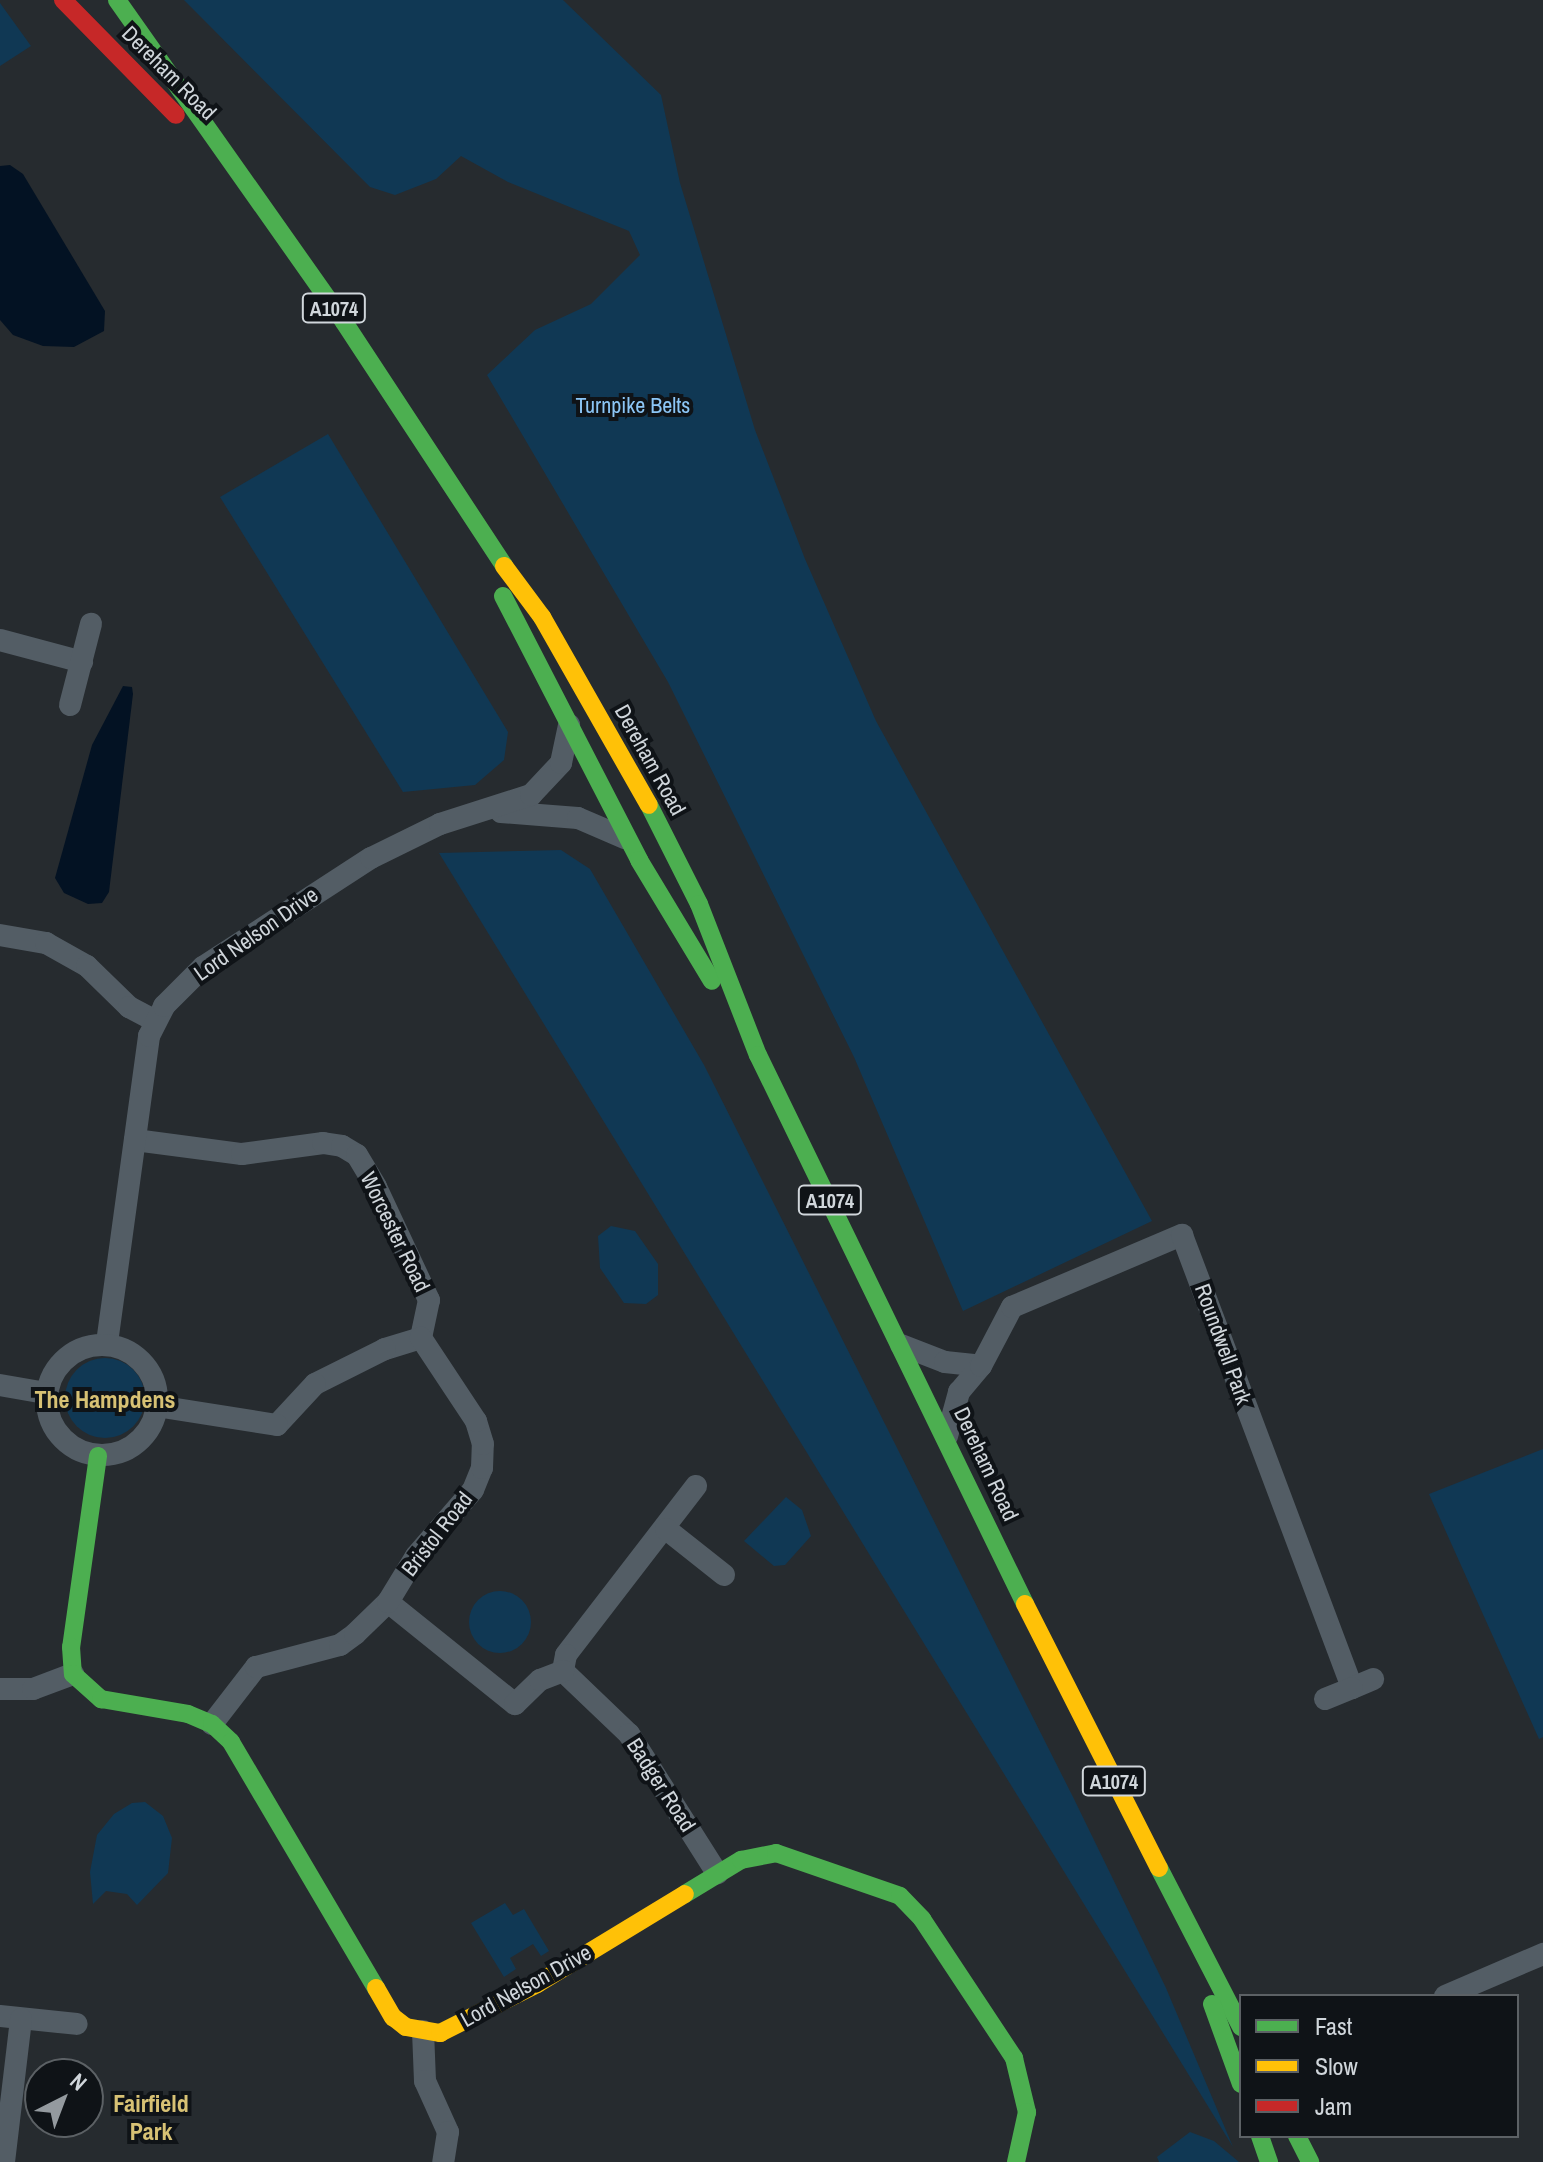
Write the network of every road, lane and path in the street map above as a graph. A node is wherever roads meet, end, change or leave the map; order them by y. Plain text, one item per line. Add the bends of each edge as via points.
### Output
1 (63, 0) edge
2 (117, 0) edge
3 (241, 179) junction
4 (463, 509) junction
5 (91, 624) dead end
6 (0, 640) edge
7 (82, 662) junction
8 (70, 705) dead end
9 (569, 725) junction
10 (493, 811) junction
11 (630, 841) junction
12 (0, 935) edge
13 (155, 1021) junction
14 (758, 1055) junction
15 (135, 1140) junction
16 (421, 1338) junction
17 (107, 1343) junction
18 (901, 1345) junction
19 (981, 1366) junction
20 (0, 1385) edge
21 (46, 1393) junction
22 (157, 1406) junction
23 (947, 1436) junction
24 (98, 1456) junction
25 (696, 1486) dead end
26 (666, 1529) junction
27 (724, 1575) dead end
28 (388, 1602) junction
29 (563, 1671) junction
30 (73, 1674) junction
31 (1373, 1679) dead end
32 (1352, 1688) junction
33 (0, 1689) edge
34 (1325, 1699) dead end
35 (212, 1724) junction
36 (717, 1873) junction
37 (1173, 1893) junction
38 (1543, 1954) edge
39 (1487, 1988) edge
40 (1456, 1994) edge
41 (11, 2018) edge
42 (1239, 2023) edge
43 (77, 2024) dead end
44 (423, 2031) junction
45 (1239, 2078) edge
46 (1261, 2138) edge
47 (1298, 2138) edge
48 (4, 2162) edge
49 (443, 2162) edge
50 (1016, 2162) edge
51 (1269, 2162) edge
52 (1310, 2162) edge

1 - 3 main road, Dereham Road / A1074
2 - 3 main road, Dereham Road / A1074
3 - 4 main road, Dereham Road / A1074 via 344,322
4 - 9 main road, Dereham Road / A1074
4 - 14 main road, Dereham Road / A1074 via 542,617 657,820 699,904
5 - 7 street
6 - 7 street
7 - 8 street
9 - 10 street, Lord Nelson Drive via 561,763 551,778 531,795
9 - 11 main road, Dereham Road / A1074
10 - 11 street, Lord Nelson Drive via 578,818
10 - 13 street, Lord Nelson Drive via 440,824 371,858 284,912 203,967
11 - 14 main road, Dereham Road / A1074 via 677,928
12 - 13 street via 46,943 87,966 129,1007
13 - 15 street
14 - 18 main road, Dereham Road / A1074
15 - 16 street, Worcester Road via 242,1154 323,1143 357,1155 425,1288 429,1300
15 - 17 street
16 - 22 street via 385,1349 315,1384 277,1425
16 - 28 street, Bristol Road via 476,1421 483,1444 482,1468 473,1490 416,1556
17 - 21 street via 78,1348 56,1366
17 - 22 street via 135,1354 153,1377
18 - 19 street via 945,1362
18 - 23 main road, Dereham Road / A1074
19 - 23 street, Roundwell Park via 959,1392
19 - 32 street, Roundwell Park via 1012,1307 1023,1299 1182,1235
20 - 21 street
21 - 24 street via 50,1423 70,1446
22 - 24 street via 147,1433 126,1451
23 - 37 main road, Dereham Road / A1074 via 1056,1668
24 - 30 main road via 71,1647
25 - 26 street
26 - 27 street
26 - 29 street via 566,1655
28 - 29 street via 515,1704 540,1680
28 - 35 street, Bristol Road via 340,1645 256,1667
29 - 36 street, Badger Road via 629,1734
30 - 33 street via 33,1689
30 - 35 main road via 101,1699 188,1714
31 - 32 street
32 - 34 street
35 - 44 main road via 231,1742 269,1802 380,2000 399,2022
36 - 44 main road, Lord Nelson Drive via 537,1984 440,2033
36 - 50 main road, Lord Nelson Drive via 741,1860 776,1853 900,1896 938,1941 1014,2058 1027,2112
37 - 42 main road, Dereham Road / A1074
37 - 45 main road, Dereham Road / A1074
38 - 39 street
39 - 40 street
41 - 43 street
41 - 48 street
44 - 49 street via 425,2081 448,2132
46 - 51 main road
47 - 52 main road

